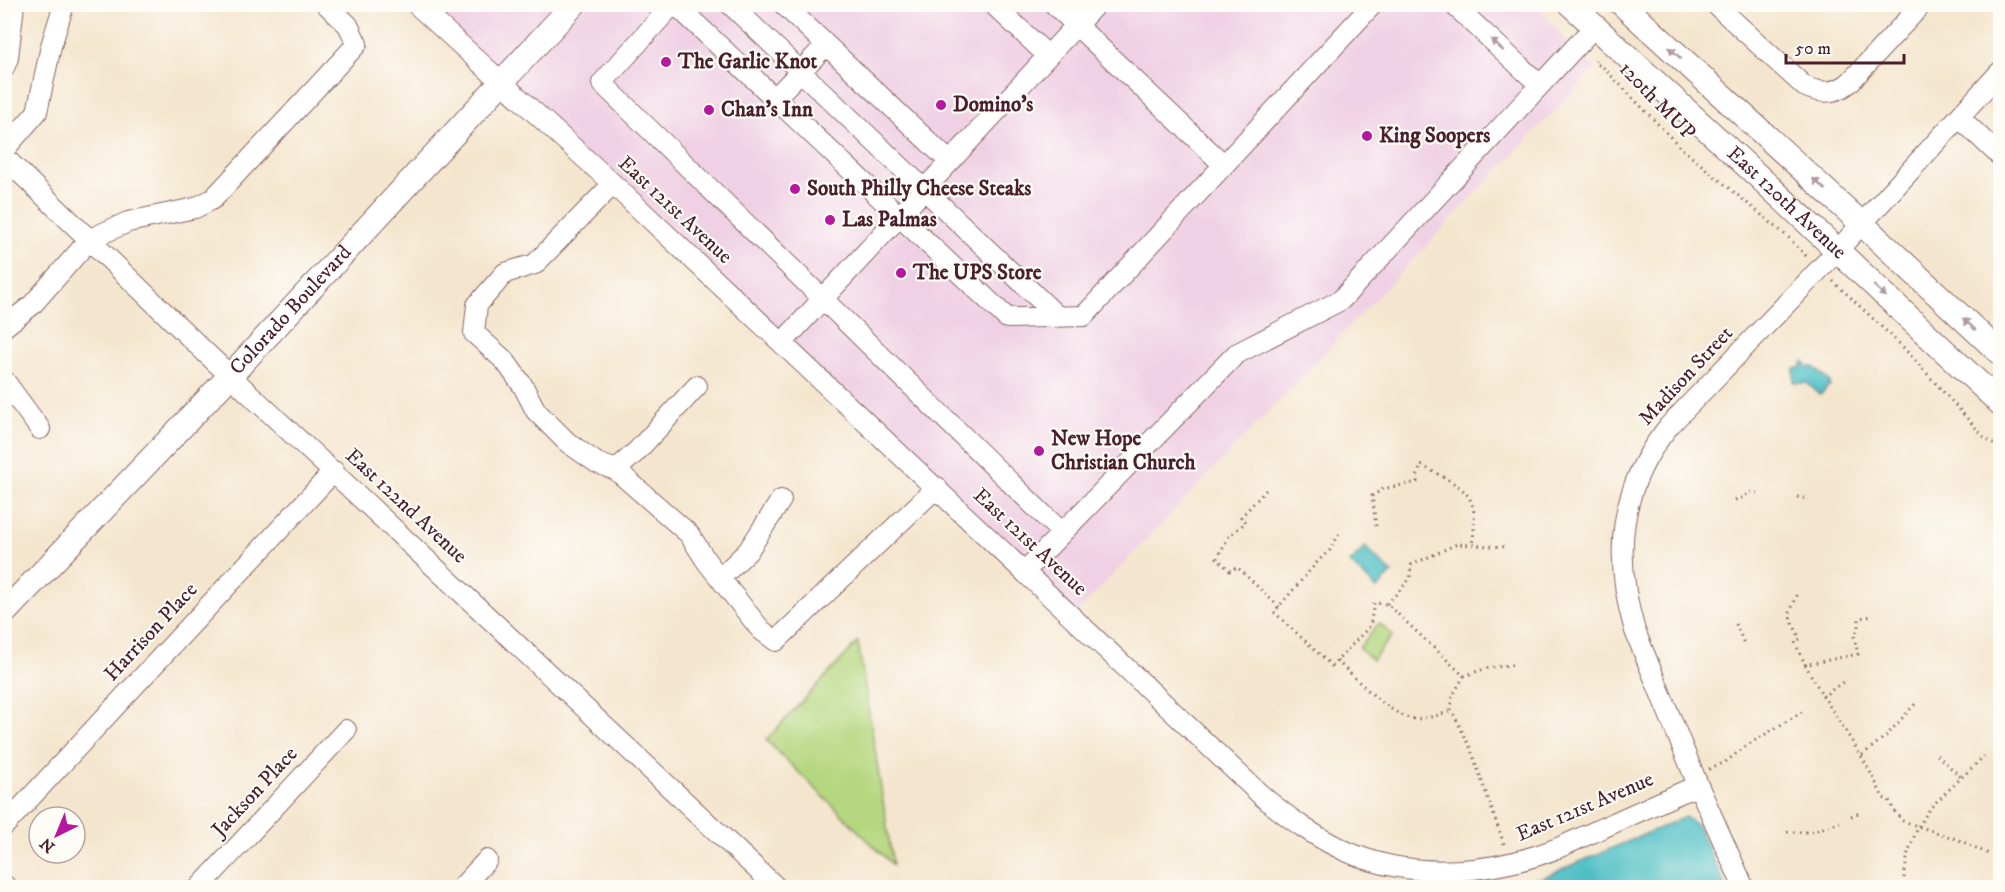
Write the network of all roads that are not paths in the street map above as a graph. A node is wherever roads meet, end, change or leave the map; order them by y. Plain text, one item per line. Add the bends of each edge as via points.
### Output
1 (64, 4) edge
2 (326, 4) edge
3 (416, 4) edge
4 (574, 4) edge
5 (674, 4) edge
6 (730, 4) edge
7 (783, 4) edge
8 (993, 4) edge
9 (1054, 4) edge
10 (1096, 4) edge
11 (1373, 4) edge
12 (1453, 4) edge
13 (1570, 4) edge
14 (1622, 4) edge
15 (1922, 4) edge
16 (11, 7) edge
17 (1727, 8) edge
18 (1077, 26) junction
19 (1594, 27) junction
20 (826, 45) junction
21 (1048, 56) junction
22 (4, 68) edge
23 (802, 72) junction
24 (2001, 72) edge
25 (502, 82) junction
26 (1540, 85) junction
27 (774, 99) junction
28 (1959, 117) junction
29 (4, 150) edge
30 (2001, 156) edge
31 (4, 157) edge
32 (950, 162) junction
33 (1224, 165) junction
34 (613, 184) junction
35 (925, 189) junction
36 (900, 216) junction
37 (1862, 224) junction
38 (90, 239) junction
39 (1838, 251) junction
40 (823, 299) junction
41 (1058, 316) junction
42 (4, 327) edge
43 (782, 344) junction
44 (2001, 354) edge
45 (231, 375) junction
46 (4, 380) edge
47 (697, 386) dead end
48 (2001, 403) edge
49 (40, 429) dead end
50 (616, 470) junction
51 (334, 471) junction
52 (937, 487) junction
53 (781, 500) dead end
54 (1060, 532) junction
55 (1025, 571) junction
56 (720, 578) junction
57 (4, 613) edge
58 (346, 730) dead end
59 (1698, 784) junction
60 (4, 826) edge
61 (487, 860) dead end
62 (199, 888) edge
63 (461, 888) edge
64 (777, 888) edge
65 (1744, 888) edge

1 - 29 street via 37,112
2 - 38 street via 348,25 357,44 213,199 195,208 128,222
3 - 25 street, East 121st Avenue
4 - 25 main road, Colorado Boulevard
5 - 27 street
5 - 40 street via 602,83
6 - 23 street
7 - 20 street
8 - 21 street
9 - 18 street
10 - 18 street
11 - 33 street
26 -> 12 street
13 - 19 main road, East 120th Avenue
37 -> 14 main road, East 120th Avenue
15 - 17 street via 1843,87 1820,92 1804,86
16 - 22 street
18 - 21 street
18 - 33 street
19 - 26 street
19 - 39 main road, East 120th Avenue
20 - 23 street
20 - 32 street
21 - 32 street
23 - 27 street
23 - 35 street
24 - 28 street, Madison Street
25 - 34 street, East 121st Avenue
25 - 45 main road, Colorado Boulevard
26 - 54 street via 1341,300 1236,354
27 - 36 street
28 - 30 street
28 - 37 street, Madison Street
31 - 38 street, East 122nd Avenue
32 - 35 street
33 - 41 street via 1084,316
34 - 43 street, East 121st Avenue
34 - 50 street via 535,264 505,273 477,305 474,333 505,361 536,411 567,442 597,463
35 - 36 street
35 - 41 street
36 - 40 street
36 - 41 street via 1007,318
37 - 39 street, Madison Street
44 -> 37 main road, East 120th Avenue
38 - 42 street via 32,305
38 - 45 street, East 122nd Avenue
39 -> 48 main road, East 120th Avenue
39 - 59 street, Madison Street via 1669,426 1650,451 1628,502 1622,534 1628,608
40 - 43 street
40 - 54 street
43 - 52 street, East 121st Avenue
45 - 51 street, East 122nd Avenue
45 - 57 main road, Colorado Boulevard
46 - 49 street
47 - 50 street
50 - 56 street via 689,534
51 - 60 street, Harrison Place
51 - 64 street, East 122nd Avenue
52 - 55 street, East 121st Avenue
52 - 56 street via 776,641 761,630
53 - 56 street via 748,551
54 - 55 street
55 - 59 street, East 121st Avenue via 1263,796 1304,828 1356,855 1439,871 1500,866 1558,848
58 - 62 street, Jackson Place
59 - 65 street, Madison Street
61 - 63 street

